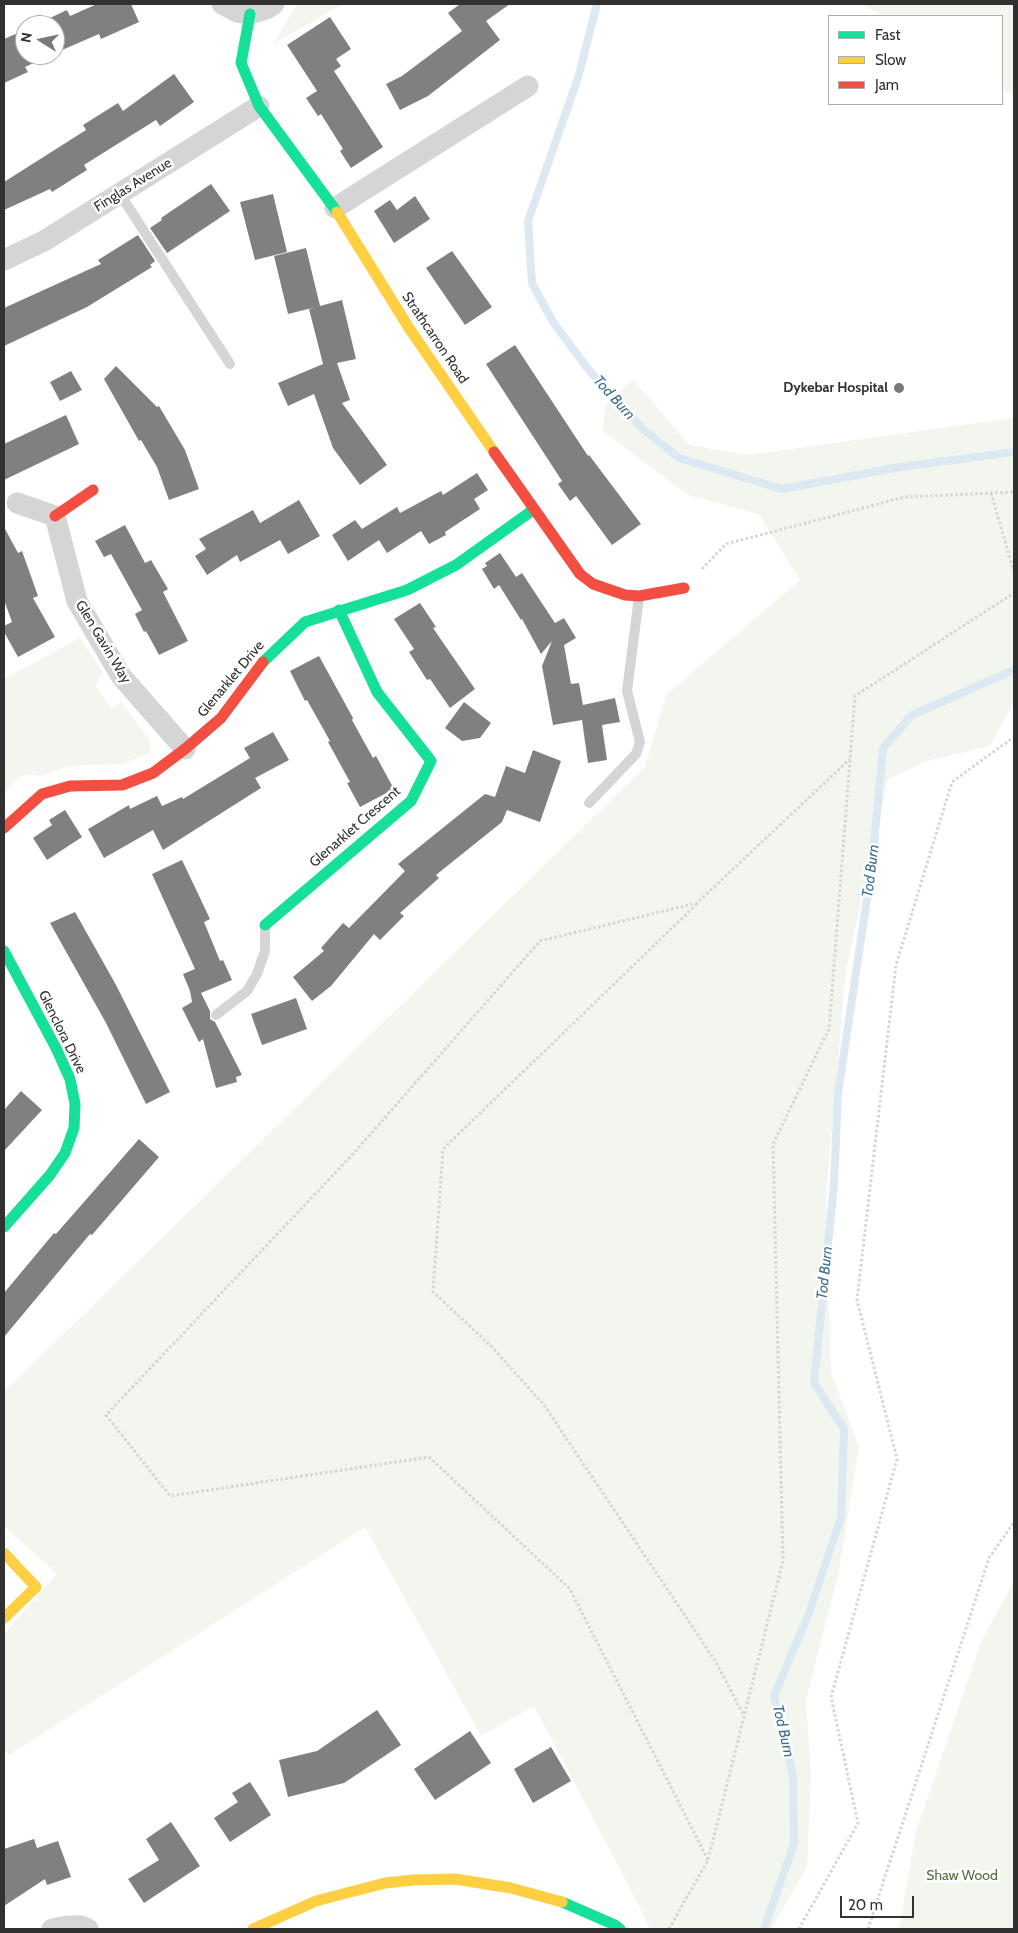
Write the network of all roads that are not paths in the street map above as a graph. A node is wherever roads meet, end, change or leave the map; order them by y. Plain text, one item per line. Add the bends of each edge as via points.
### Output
1 (222, 4) edge
2 (274, 4) edge
3 (250, 14) junction
4 (528, 86) dead end
5 (259, 106) junction
6 (120, 194) junction
7 (335, 208) junction
8 (4, 260) edge
9 (230, 364) dead end
10 (93, 490) dead end
11 (17, 503) dead end
12 (533, 510) junction
13 (55, 516) junction
14 (684, 588) road end
15 (639, 596) junction
16 (338, 610) junction
17 (186, 749) junction
18 (589, 803) dead end
19 (4, 828) edge
20 (265, 925) joint
21 (4, 951) edge
22 (216, 1015) dead end
23 (4, 1227) edge
24 (4, 1553) edge
25 (4, 1618) edge
26 (52, 1929) edge
27 (88, 1929) edge
28 (254, 1929) edge
29 (620, 1929) edge

1 - 3 street
2 - 3 street
3 - 5 street, Strathcarron Road via 241,64
4 - 7 street
5 - 6 street, Finglas Avenue
5 - 7 street, Strathcarron Road
6 - 8 street, Finglas Avenue via 44,241
6 - 9 lane
7 - 12 street, Strathcarron Road via 409,328
10 - 13 street
11 - 13 street
12 - 15 street, Strathcarron Road via 580,574 593,584 625,595
12 - 16 street, Glenarklet Drive via 456,565 407,590
13 - 17 street, Glen Gavin Way via 77,601 121,676
14 - 15 street, Strathcarron Road
15 - 18 lane via 627,691 640,742 636,754
16 - 17 street, Glenarklet Drive via 305,622 265,659 221,718
16 - 20 street, Glenarklet Crescent via 377,692 431,761 411,801
17 - 19 street, Glenarklet Drive via 153,773 122,785 70,786 42,794
20 - 22 lane via 265,951 257,974 246,991
21 - 23 street, Glenclora Drive via 56,1048 70,1079 75,1104 74,1128 65,1153
24 - 25 street via 36,1587
26 - 27 street via 68,1926
28 - 29 street via 316,1901 348,1892 385,1883 455,1879 511,1888 562,1902

